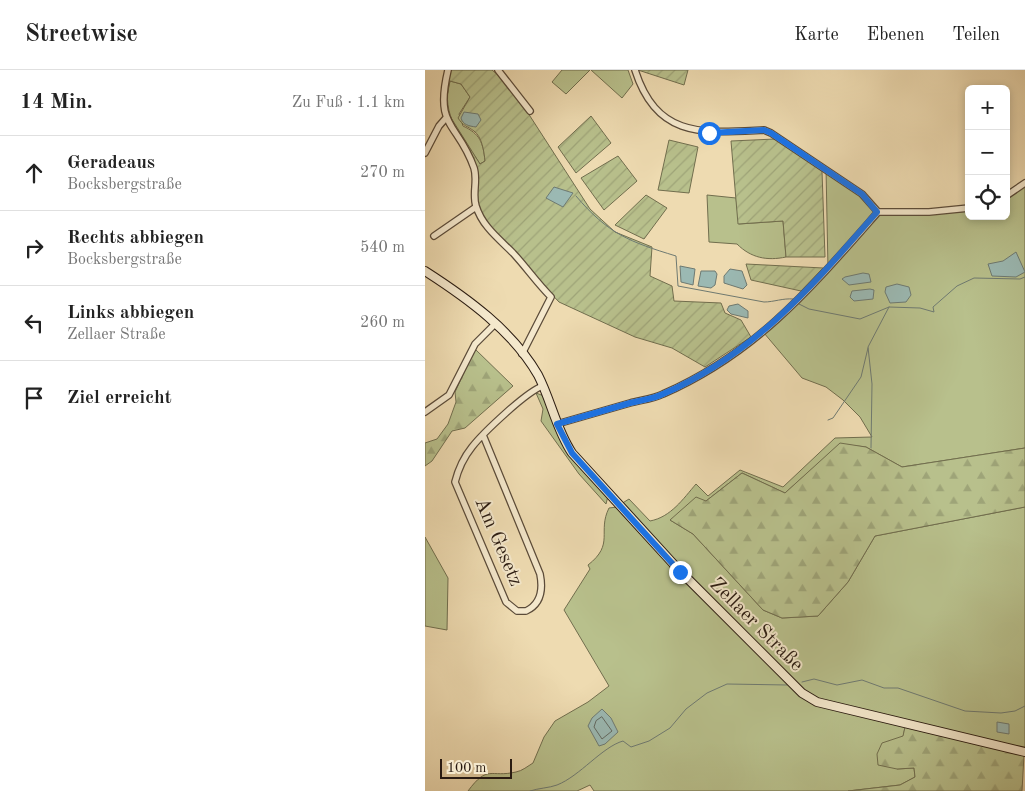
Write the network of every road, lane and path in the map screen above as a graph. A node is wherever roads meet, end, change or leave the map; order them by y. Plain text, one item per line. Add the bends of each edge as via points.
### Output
1 (448, 70) edge
2 (498, 70) edge
3 (635, 70) edge
4 (530, 112) dead end
5 (446, 118) junction
6 (425, 154) edge
7 (1025, 183) edge
8 (1010, 193) edge
9 (476, 207) junction
10 (965, 208) edge
11 (877, 212) junction
12 (434, 236) dead end
13 (425, 271) edge
14 (495, 324) junction
15 (522, 354) junction
16 (543, 386) junction
17 (425, 412) edge
18 (557, 424) junction
19 (483, 435) junction
20 (1025, 752) edge

1 - 5 street via 442,102
2 - 4 street
3 - 11 street via 639,84 661,115 685,129 709,133 764,130 771,133 862,194
5 - 6 street
5 - 9 street via 475,170 473,197
7 - 8 street
9 - 12 street
9 - 15 street via 497,240 551,297
10 - 11 street
11 - 18 street via 808,290 764,333 709,370 662,395
13 - 14 street, Zellaer Straße via 461,294
14 - 15 street, Zellaer Straße
14 - 17 street via 475,344 449,395
15 - 16 street, Zellaer Straße
16 - 18 street, Zellaer Straße
16 - 19 street, Am Gesetz via 527,395
18 - 20 street, Zellaer Straße via 572,453 673,564 807,697
19 - 19 street, Am Gesetz via 471,448 455,482 506,602 517,611 526,611 539,598 540,574

